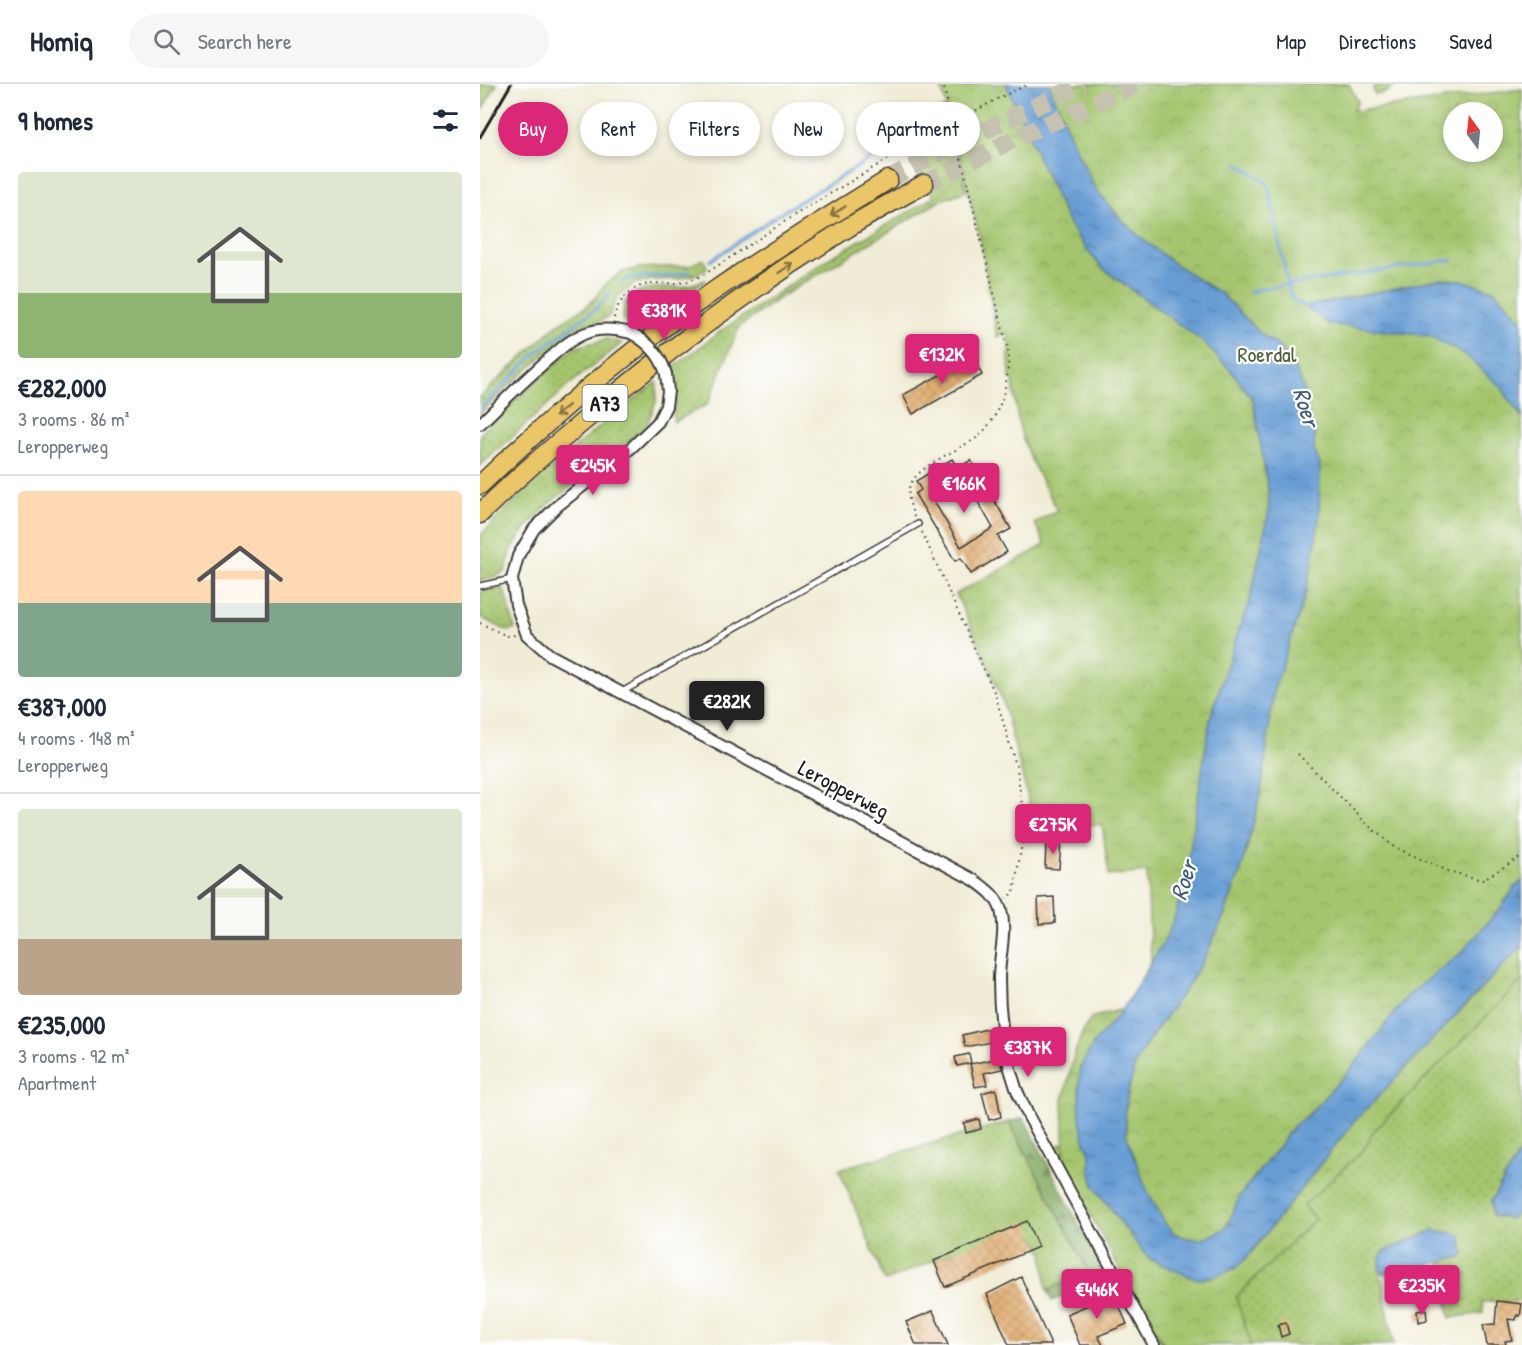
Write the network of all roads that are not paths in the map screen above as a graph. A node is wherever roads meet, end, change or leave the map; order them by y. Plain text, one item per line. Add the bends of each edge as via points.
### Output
1 (888, 180) tunnel mouth
2 (924, 184) tunnel mouth
3 (480, 424) edge
4 (480, 485) edge
5 (480, 514) edge
6 (918, 524) road end
7 (512, 579) junction
8 (480, 586) edge
9 (622, 692) junction
10 (1154, 1345) edge

1 -> 4 highway, A73 via 777,249 634,351
5 -> 2 highway, A73 via 598,408 697,330 850,226
3 - 7 street, Leropperweg, bridge via 555,354 593,330 613,329 642,339 662,361 666,374 666,406 658,422 534,529 518,556
6 - 9 lane
7 - 8 lane
7 - 9 street, Leropperweg via 527,635 550,655
9 - 10 street, Leropperweg via 974,880 994,895 1003,922 1000,1009 1016,1087 1029,1118

